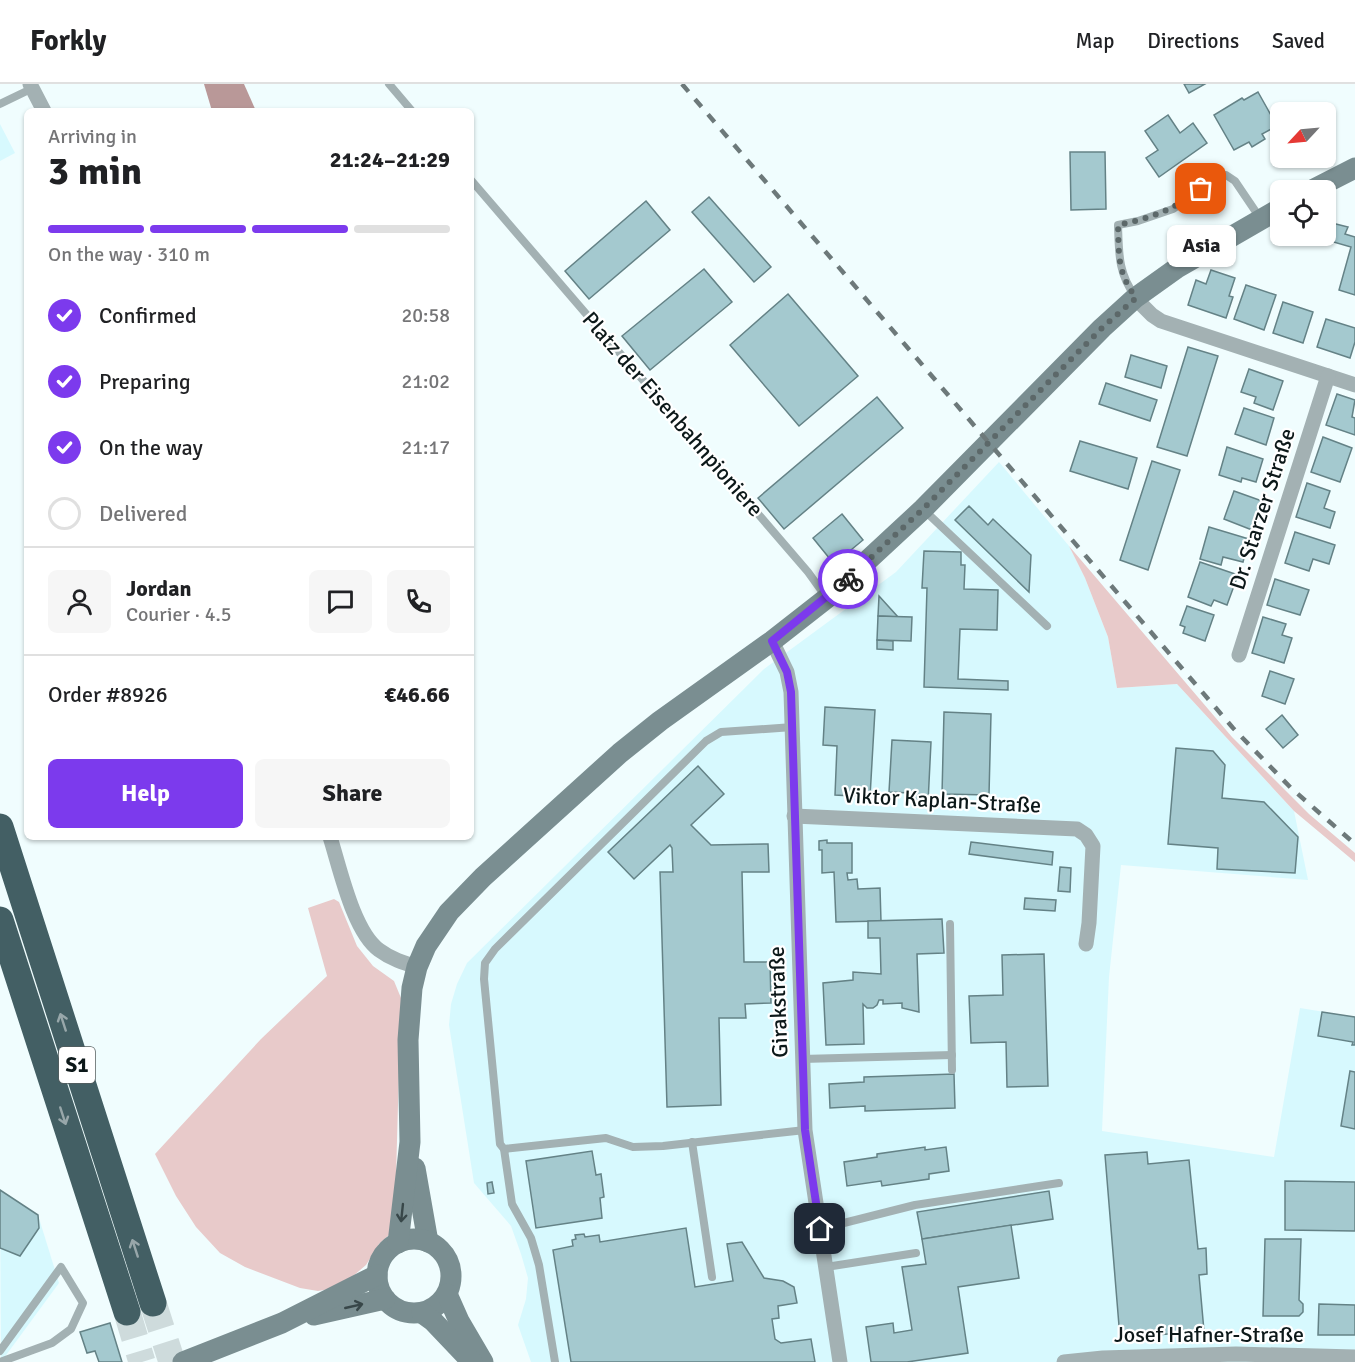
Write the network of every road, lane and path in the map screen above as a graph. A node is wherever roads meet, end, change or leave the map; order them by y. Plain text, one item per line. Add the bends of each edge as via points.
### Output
1 (389, 84) edge
2 (32, 86) edge
3 (0, 104) edge
4 (43, 108) edge
5 (409, 108) edge
6 (1355, 168) edge
7 (1332, 180) edge
8 (474, 184) edge
9 (1270, 214) edge
10 (1261, 219) junction
11 (1136, 298) junction
12 (1328, 376) junction
13 (1355, 385) edge
14 (923, 509) junction
15 (827, 598) junction
16 (1047, 626) dead end
17 (772, 641) junction
18 (1239, 655) dead end
19 (793, 727) junction
20 (794, 816) junction
21 (0, 827) edge
22 (331, 840) edge
23 (0, 920) edge
24 (950, 924) dead end
25 (1086, 944) dead end
26 (417, 967) junction
27 (952, 1055) junction
28 (802, 1059) junction
29 (952, 1070) dead end
30 (805, 1130) junction
31 (410, 1142) junction
32 (692, 1142) junction
33 (504, 1149) junction
34 (1059, 1183) dead end
35 (820, 1229) junction
36 (428, 1242) junction
37 (398, 1243) junction
38 (916, 1253) dead end
39 (826, 1267) junction
40 (377, 1275) junction
41 (712, 1277) dead end
42 (447, 1294) junction
43 (385, 1299) junction
44 (153, 1303) tunnel mouth
45 (127, 1312) tunnel mouth
46 (422, 1313) junction
47 (282, 1323) junction
48 (0, 1352) edge
49 (1355, 1357) edge
50 (0, 1362) edge
51 (183, 1362) edge
52 (472, 1362) edge
53 (483, 1362) edge
54 (555, 1362) edge
55 (840, 1362) edge
56 (1064, 1362) edge

1 - 5 lane
2 - 3 lane
2 - 4 street
6 - 7 main road
8 - 15 lane, Platz der Eisenbahnpioniere
9 - 10 main road
10 - 11 main road via 1177,268
10 - 11 lane via 1235,181 1226,175 1173,209 1118,225 1119,264 1125,283
11 - 12 street via 1161,321
11 - 14 main road
12 - 13 street
12 - 18 street, Dr. Starzer Straße
14 - 15 main road
14 - 16 lane
15 - 17 main road
17 - 19 street, Girakstraße via 787,672
17 - 26 main road via 660,721 562,804 457,903 426,946
19 - 20 street, Girakstraße
19 - 33 lane via 721,732 706,741 484,963 495,1101 500,1144
20 - 25 street, Viktor Kaplan-Straße via 1077,829 1093,846
20 - 28 street, Girakstraße
44 -> 21 highway, S1
22 - 26 street via 354,911 368,939 390,957
23 -> 45 highway, S1
24 - 27 lane
26 - 31 main road via 409,1016
27 - 28 lane
27 - 29 lane
28 - 30 street, Girakstraße
30 - 32 lane
30 - 35 street, Girakstraße
31 - 36 main road
31 -> 37 main road
32 - 33 lane via 633,1147 606,1138
32 - 41 lane
33 - 54 lane via 512,1204 531,1238 540,1265
34 - 35 lane via 915,1205
35 - 39 street, Girakstraße
36 - 37 main road via 413,1239
36 - 42 main road via 439,1248 449,1264 452,1276
37 - 40 main road via 381,1259
38 - 39 lane
39 - 55 street, Girakstraße
40 - 43 main road
40 - 47 main road
42 - 46 main road
42 - 53 main road
43 - 46 main road via 398,1310
47 -> 43 main road
46 - 52 main road
47 - 51 main road
48 - 50 lane via 62,1267 83,1304 71,1329 52,1343
49 - 56 street, Josef Hafner-Straße via 1236,1354

